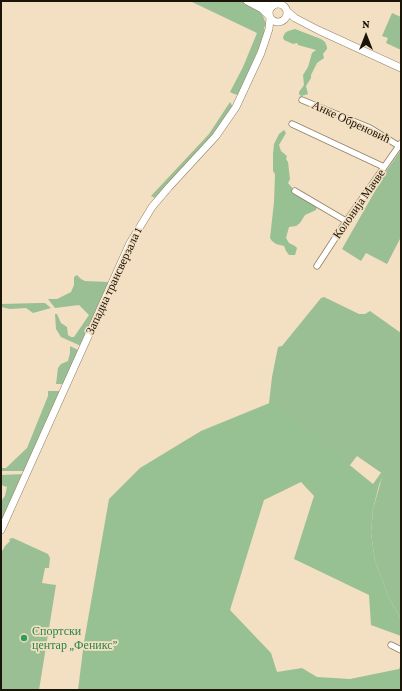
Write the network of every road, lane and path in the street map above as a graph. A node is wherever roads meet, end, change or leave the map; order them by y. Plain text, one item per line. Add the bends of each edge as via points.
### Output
1 (247, 1) edge
2 (252, 1) edge
3 (287, 1) edge
4 (276, 4) edge
5 (287, 11) junction
6 (270, 17) junction
7 (281, 22) junction
8 (318, 30) junction
9 (261, 53) junction
10 (401, 68) edge
11 (302, 100) dead end
12 (292, 124) dead end
13 (400, 144) edge
14 (384, 167) junction
15 (294, 191) dead end
16 (346, 221) junction
17 (317, 266) dead end
18 (1, 530) edge
19 (391, 644) dead end
20 (401, 650) edge

1 - 6 main road
2 - 4 main road via 264,5
3 - 5 main road
4 - 5 main road via 282,5
4 - 6 main road via 269,10
5 - 7 main road via 286,19
5 - 8 main road
6 - 7 main road via 273,21
6 - 9 main road, Западна трансверзала 1
7 - 8 main road
7 - 9 main road, Западна трансверзала 1
8 - 10 main road
9 - 18 main road, Западна трансверзала 1 via 236,108 226,123 152,207 130,243
11 - 13 street, Анке Обреновић via 370,128
12 - 14 street
13 - 14 street, Колонија Мачве
14 - 16 street, Колонија Мачве
15 - 16 street
16 - 17 street, Колонија Мачве
19 - 20 street

